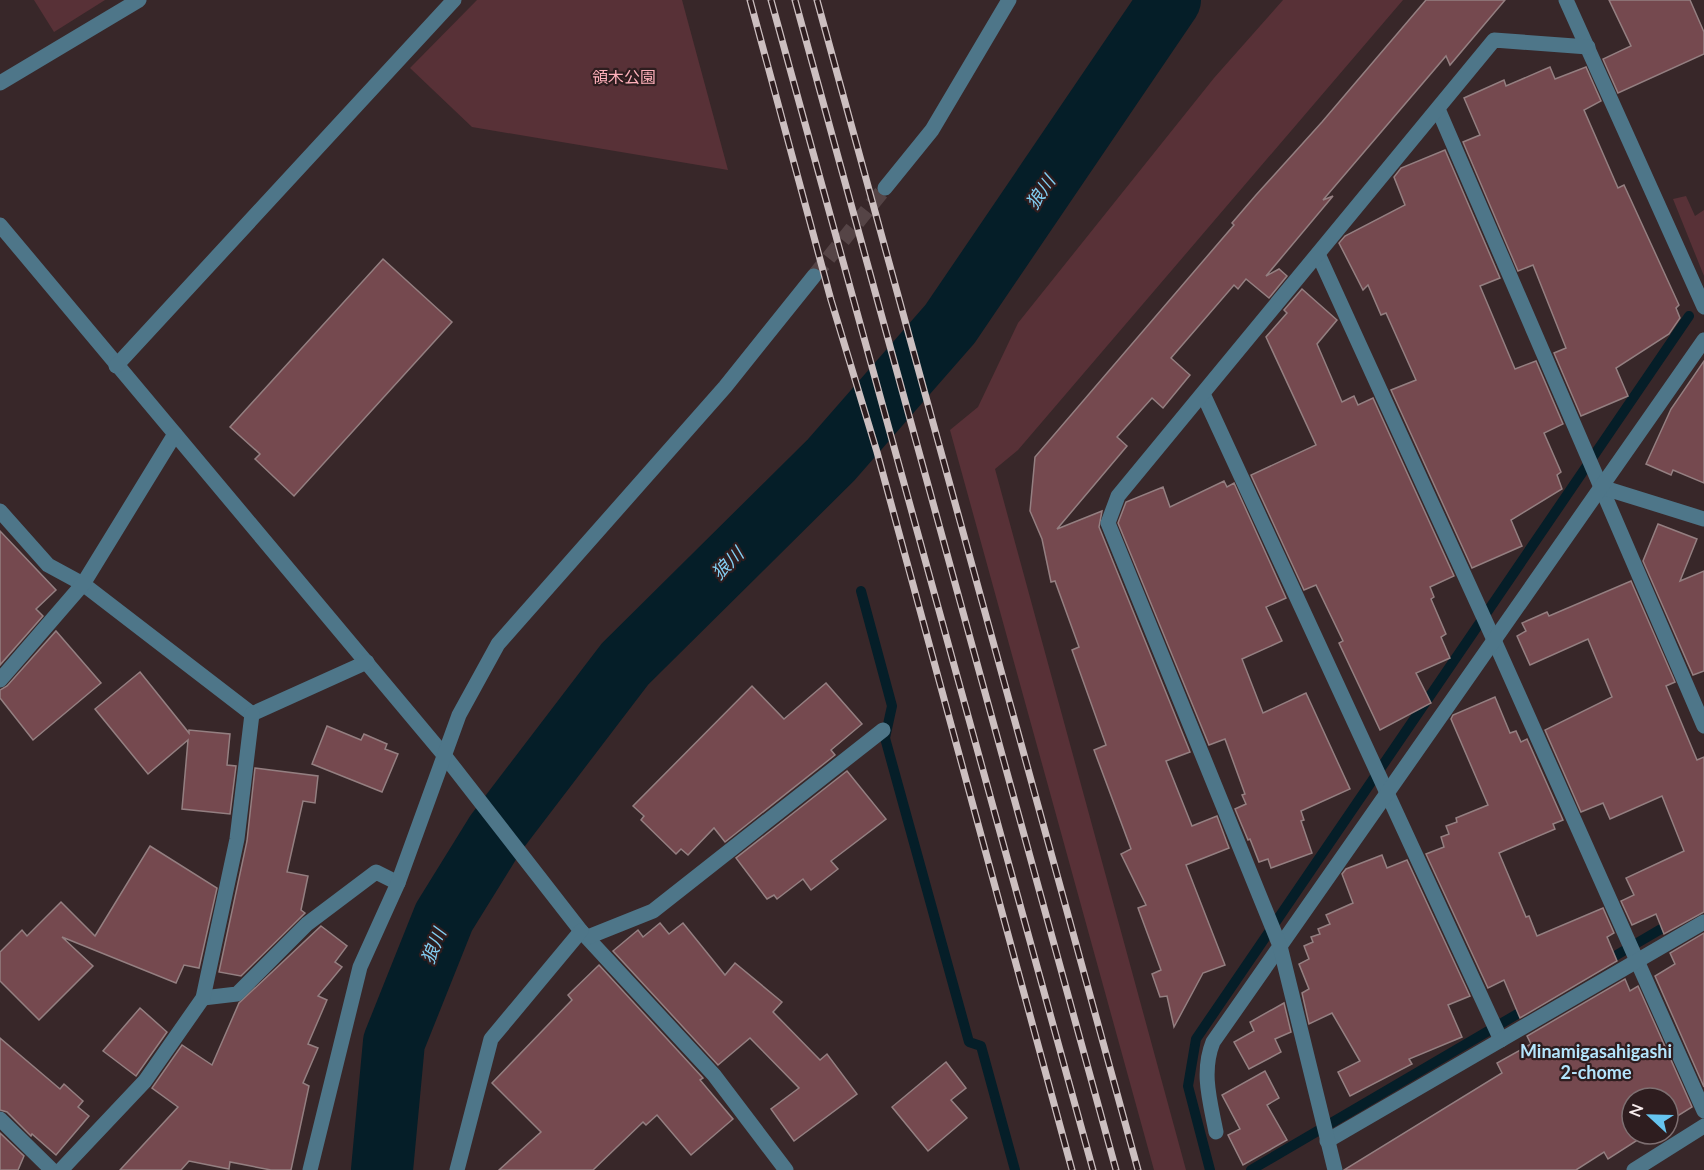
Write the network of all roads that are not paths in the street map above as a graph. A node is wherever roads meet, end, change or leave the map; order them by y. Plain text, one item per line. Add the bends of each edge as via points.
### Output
1 (139, 0) edge
2 (454, 0) edge
3 (1008, 0) edge
4 (1566, 0) edge
5 (1588, 47) junction
6 (0, 83) edge
7 (1438, 109) junction
8 (885, 188) tunnel mouth
9 (0, 225) edge
10 (1318, 254) junction
11 (814, 276) tunnel mouth
12 (1704, 308) edge
13 (1704, 340) edge
14 (116, 366) junction
15 (1203, 394) junction
16 (175, 434) junction
17 (1601, 487) junction
18 (0, 511) edge
19 (1704, 519) edge
20 (83, 584) junction
21 (1494, 640) junction
22 (367, 662) junction
23 (0, 680) edge
24 (252, 714) junction
25 (1704, 726) edge
26 (883, 730) dead end
27 (444, 755) junction
28 (1387, 793) junction
29 (398, 883) junction
30 (1704, 922) edge
31 (585, 934) junction
32 (1280, 946) junction
33 (1636, 962) junction
34 (203, 998) junction
35 (1501, 1040) junction
36 (1704, 1111) edge
37 (0, 1119) edge
38 (1704, 1126) edge
39 (1216, 1132) dead end
40 (1327, 1141) junction
41 (52, 1170) edge
42 (61, 1170) edge
43 (310, 1170) edge
44 (457, 1170) edge
45 (786, 1170) edge
46 (1335, 1170) edge
47 (1634, 1170) edge

1 - 6 street
2 - 14 street
3 - 8 street via 932,130
4 - 5 street
5 - 7 street via 1494,40
5 - 12 street
7 - 10 street
7 - 17 street
9 - 14 street
10 - 15 street
10 - 21 street
11 - 27 street via 725,387 498,644 459,715
13 - 17 street
14 - 16 street
15 - 28 street
15 - 32 street via 1118,496 1108,523
16 - 20 street
16 - 22 street
17 - 19 street
17 - 21 street
17 - 25 street
18 - 20 street via 48,564
20 - 23 street
20 - 24 street
21 - 28 street
21 - 33 street
22 - 24 street
22 - 27 street
24 - 34 street via 237,839
26 - 31 street via 653,911
27 - 29 street
27 - 31 street
28 - 32 street
28 - 35 street
29 - 34 street via 376,872 307,924 237,994
29 - 43 street via 360,967
30 - 33 street
31 - 44 street via 491,1039
31 - 45 street via 714,1075
32 - 39 street via 1206,1058
32 - 40 street
33 - 35 street
33 - 36 street
34 - 42 street via 145,1081
35 - 40 street
37 - 41 street
38 - 47 street
40 - 46 street

